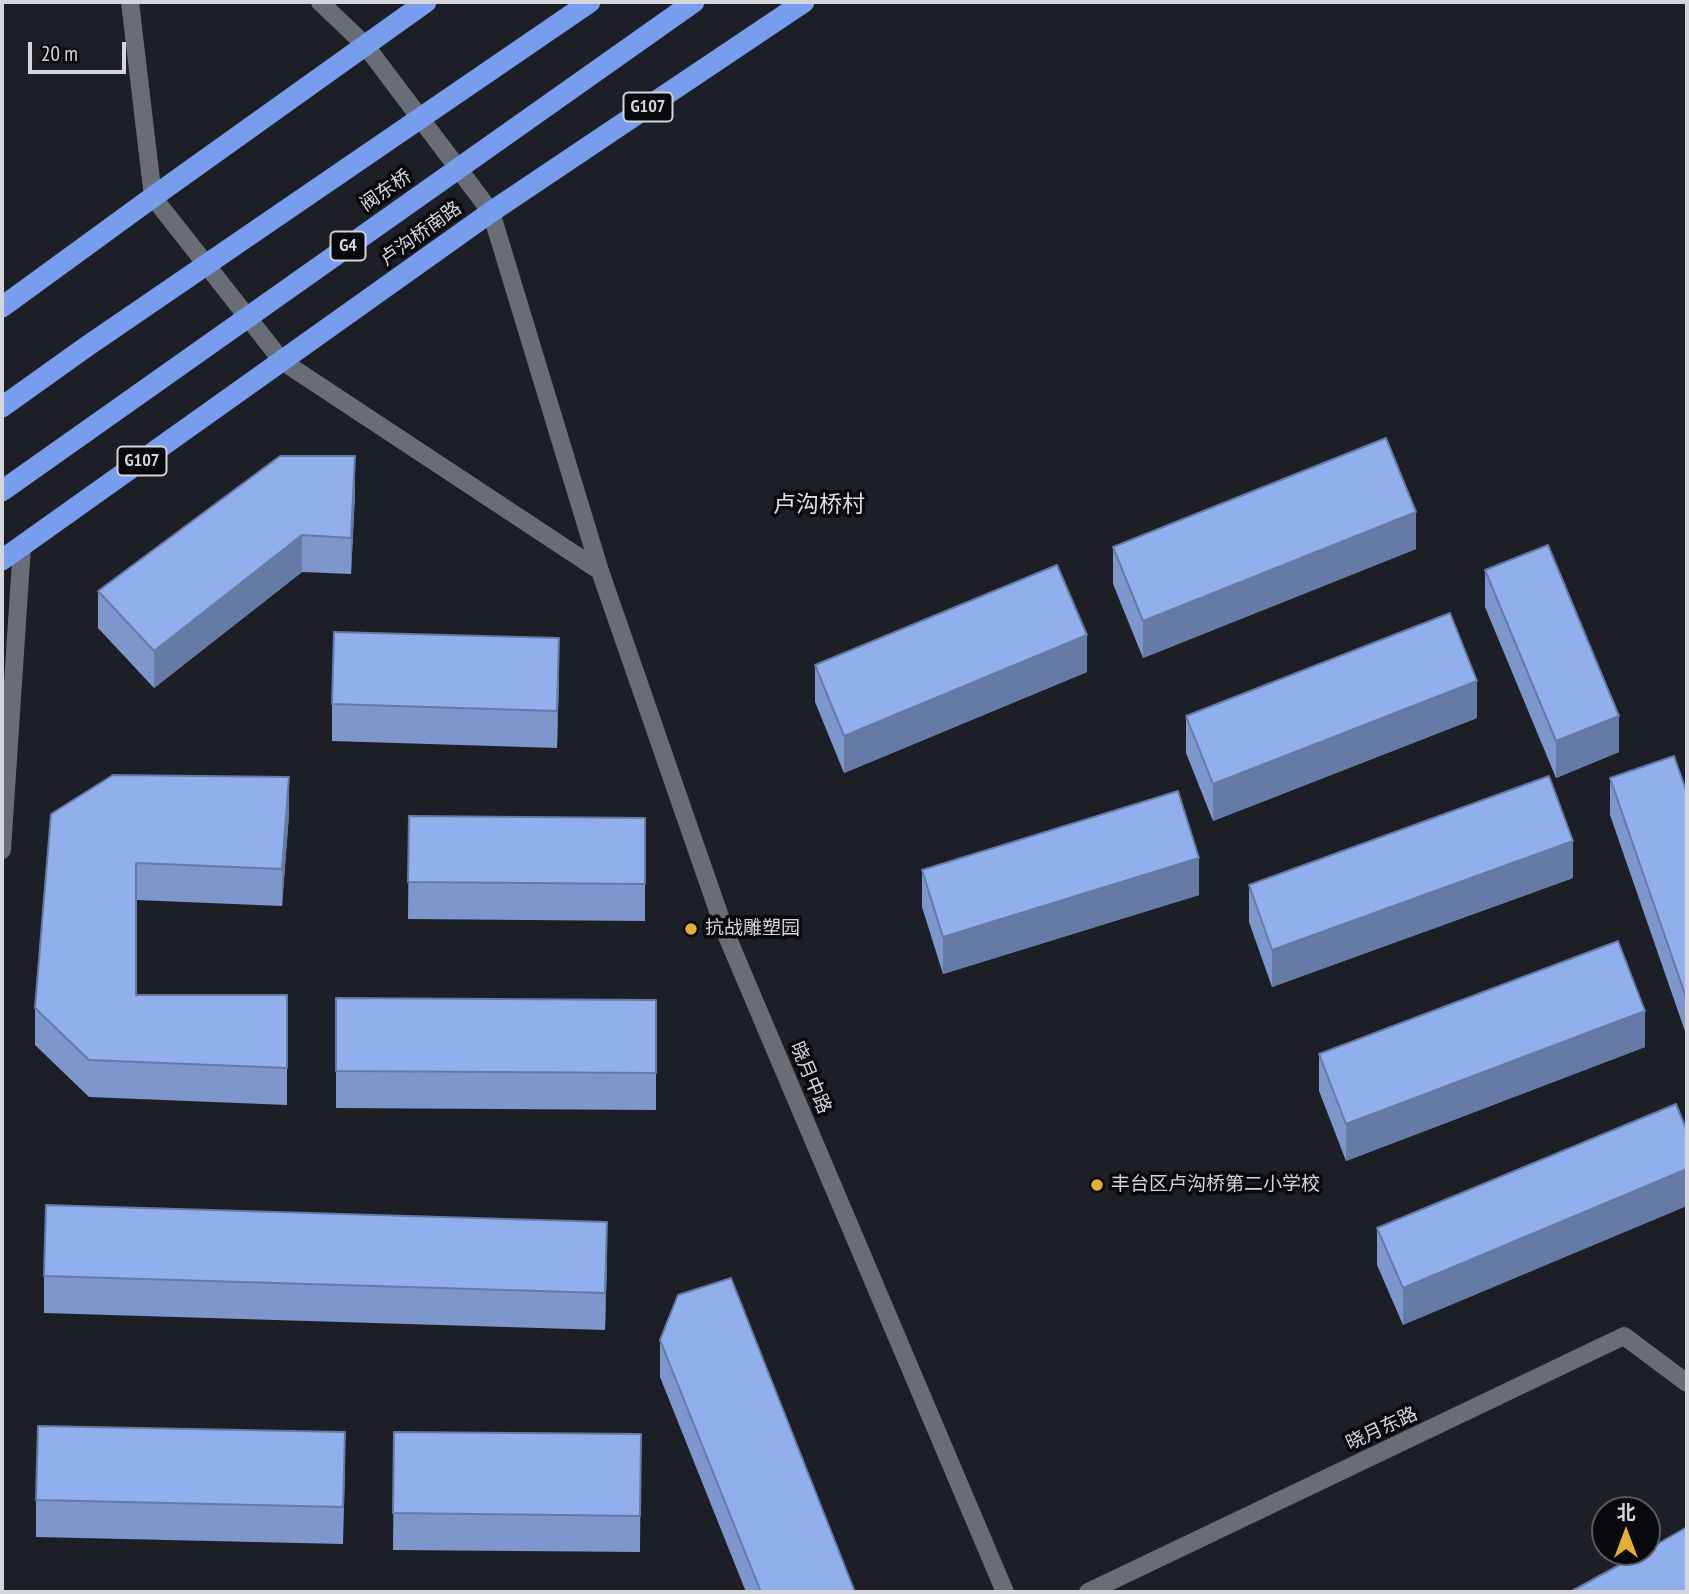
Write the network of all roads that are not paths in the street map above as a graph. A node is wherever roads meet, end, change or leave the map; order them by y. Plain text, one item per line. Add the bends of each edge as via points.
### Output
1 (130, 2) edge
2 (320, 2) edge
3 (426, 2) edge
4 (590, 2) edge
5 (694, 2) edge
6 (804, 2) edge
7 (365, 45) junction
8 (153, 197) junction
9 (491, 212) junction
10 (2, 307) edge
11 (282, 361) junction
12 (2, 407) edge
13 (2, 491) edge
14 (22, 546) junction
15 (2, 560) edge
16 (600, 571) junction
17 (2, 850) edge
18 (1687, 1383) edge
19 (1005, 1592) edge
20 (1088, 1592) edge

1 - 8 street
2 - 7 street
3 - 7 highway
4 - 12 highway
5 - 13 highway, 阀东桥 / G4
6 - 9 highway, 卢沟桥南路 / G107
7 - 8 highway
7 - 9 street
8 - 10 highway
8 - 11 street
9 - 11 highway, 卢沟桥南路 / G107
9 - 16 street, 晓月中路
11 - 14 highway, 卢沟桥南路 / G107
11 - 16 street
14 - 15 highway, 卢沟桥南路 / G107
14 - 17 street
16 - 19 street, 晓月中路 via 726,934
18 - 20 street, 晓月东路 via 1624,1336

